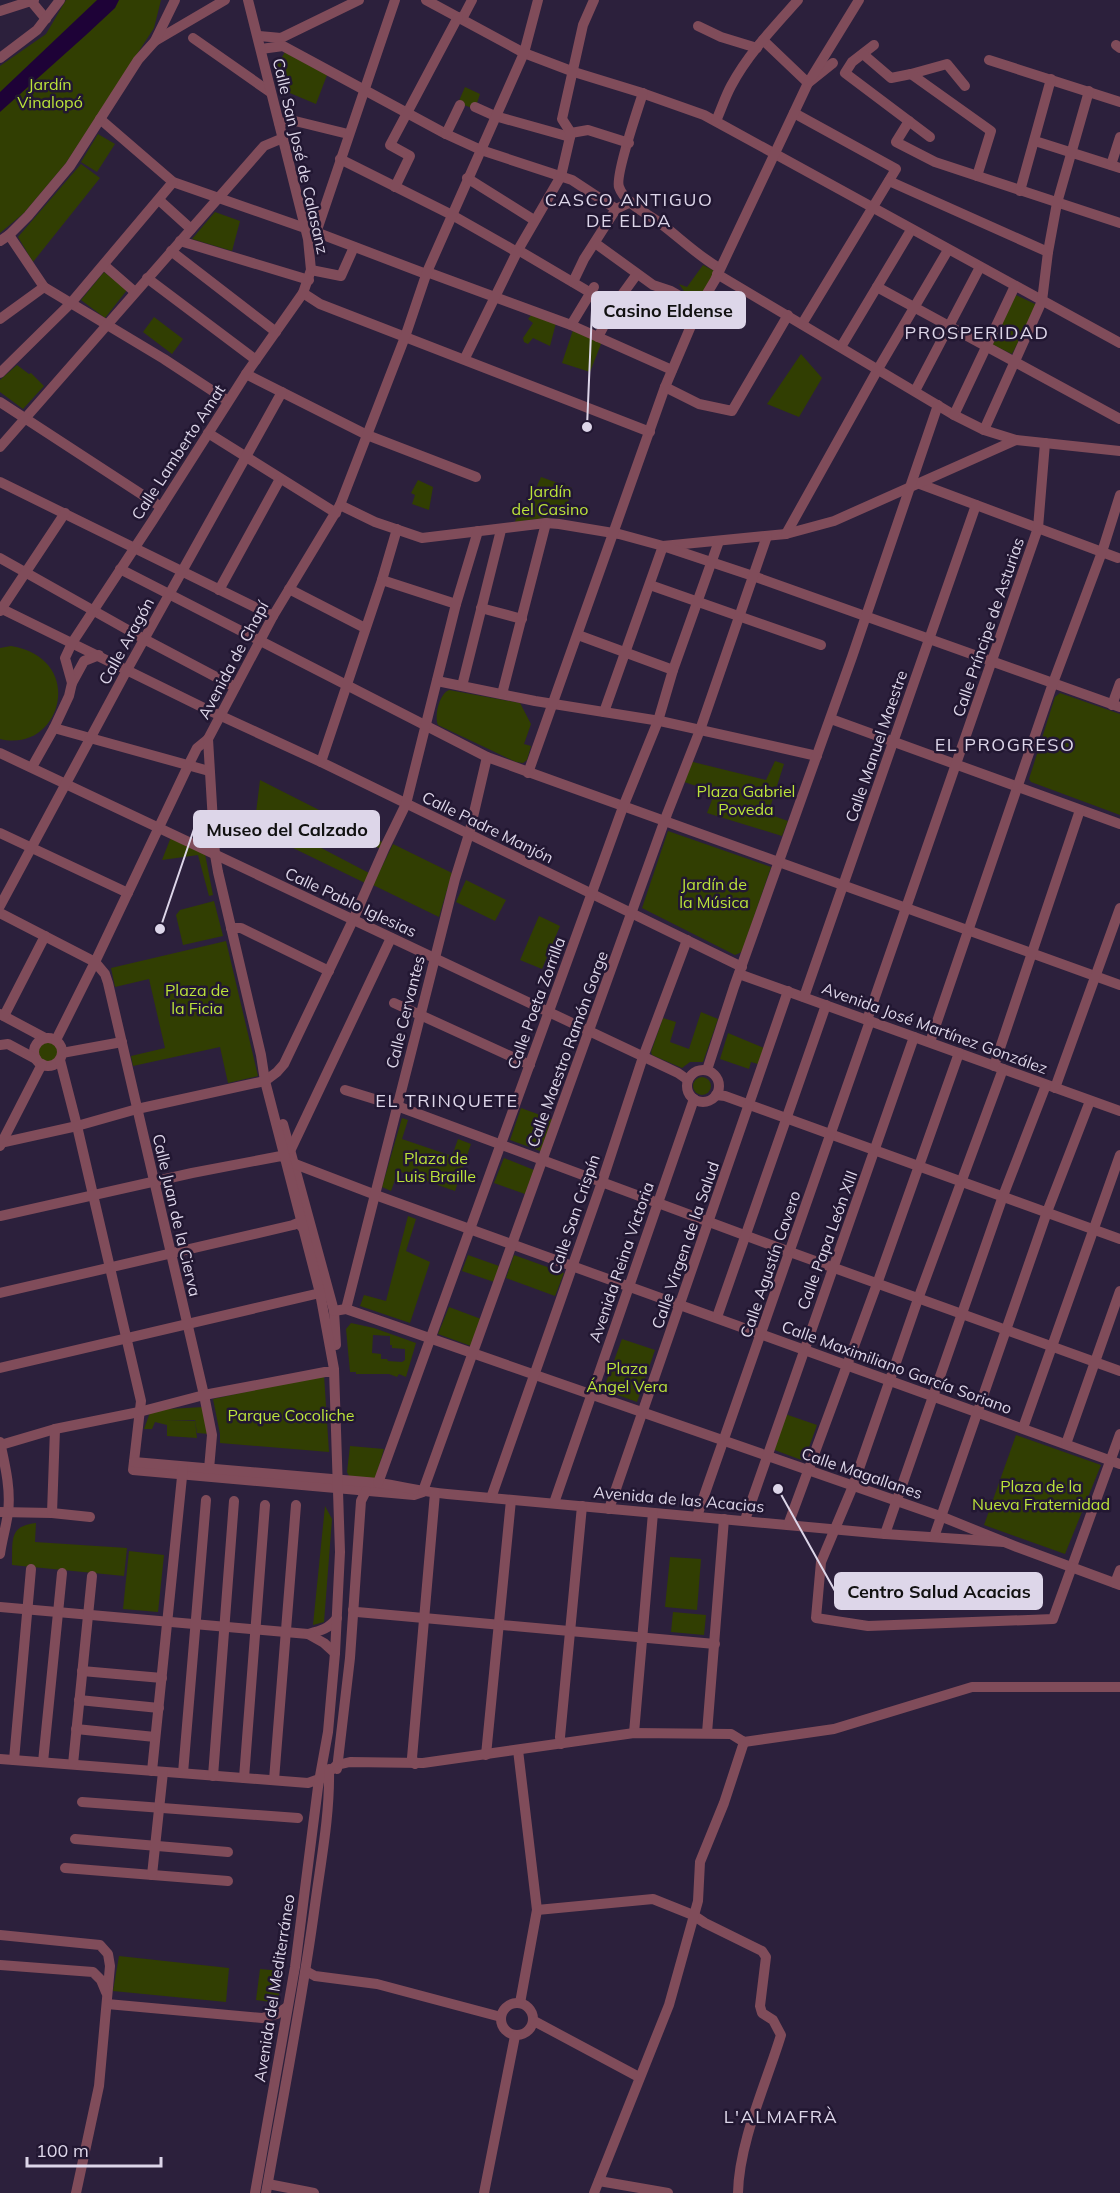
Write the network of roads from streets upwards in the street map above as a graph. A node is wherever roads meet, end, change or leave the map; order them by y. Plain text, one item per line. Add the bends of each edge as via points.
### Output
1 (60, 0) edge
2 (174, 0) edge
3 (225, 0) edge
4 (248, 0) edge
5 (359, 0) edge
6 (395, 0) edge
7 (426, 0) edge
8 (472, 0) edge
9 (538, 0) edge
10 (594, 0) edge
11 (798, 0) edge
12 (859, 0) edge
13 (33, 1) edge
14 (168, 5) edge
15 (0, 11) edge
16 (460, 18) junction
17 (46, 19) junction
18 (699, 26) dead end
19 (180, 28) junction
20 (259, 36) junction
21 (193, 38) dead end
22 (155, 41) junction
23 (282, 42) junction
24 (760, 44) junction
25 (874, 45) dead end
26 (261, 49) junction
27 (524, 53) junction
28 (3, 54) edge
29 (863, 54) junction
30 (989, 60) dead end
31 (833, 63) dead end
32 (574, 72) junction
33 (911, 74) junction
34 (1051, 79) junction
35 (808, 83) junction
36 (965, 86) dead end
37 (364, 90) junction
38 (1089, 91) junction
39 (270, 92) junction
40 (643, 93) junction
41 (1120, 102) edge
42 (460, 105) dead end
43 (475, 107) dead end
44 (794, 113) junction
45 (406, 114) junction
46 (495, 116) junction
47 (100, 119) junction
48 (716, 121) junction
49 (909, 121) junction
50 (279, 123) junction
51 (348, 134) junction
52 (446, 134) junction
53 (570, 135) junction
54 (930, 137) dead end
55 (1120, 137) edge
56 (283, 138) junction
57 (1035, 141) junction
58 (629, 143) junction
59 (482, 150) junction
60 (774, 152) junction
61 (1070, 152) junction
62 (340, 159) junction
63 (1116, 166) edge
64 (561, 176) junction
65 (977, 176) junction
66 (467, 178) junction
67 (890, 181) junction
68 (173, 182) junction
69 (396, 187) junction
70 (1020, 191) junction
71 (219, 198) junction
72 (159, 200) junction
73 (630, 202) junction
74 (1058, 203) junction
75 (616, 209) junction
76 (873, 209) junction
77 (452, 214) junction
78 (534, 220) junction
79 (1120, 223) edge
80 (191, 229) junction
81 (911, 230) junction
82 (311, 231) junction
83 (5, 238) edge
84 (180, 241) junction
85 (595, 243) junction
86 (354, 247) junction
87 (948, 250) junction
88 (171, 251) junction
89 (518, 251) junction
90 (1048, 252) junction
91 (104, 266) junction
92 (980, 267) junction
93 (718, 271) junction
94 (427, 273) junction
95 (637, 273) junction
96 (310, 275) junction
97 (147, 278) junction
98 (573, 282) junction
99 (44, 286) junction
100 (1015, 286) junction
101 (877, 287) junction
102 (135, 292) junction
103 (303, 294) junction
104 (496, 299) junction
105 (1042, 301) junction
106 (71, 303) junction
107 (699, 307) junction
108 (915, 308) junction
109 (788, 315) junction
110 (0, 319) edge
111 (802, 324) junction
112 (107, 325) junction
113 (571, 325) junction
114 (949, 326) junction
115 (276, 332) junction
116 (405, 337) junction
117 (598, 337) junction
118 (1120, 343) edge
119 (841, 347) junction
120 (986, 347) junction
121 (465, 358) junction
122 (256, 360) junction
123 (1014, 363) junction
124 (672, 369) junction
125 (878, 369) junction
126 (0, 373) edge
127 (246, 374) junction
128 (665, 387) junction
129 (915, 391) junction
130 (282, 392) junction
131 (228, 401) junction
132 (0, 402) edge
133 (938, 405) junction
134 (954, 415) junction
135 (25, 418) junction
136 (1120, 419) edge
137 (984, 430) junction
138 (650, 432) junction
139 (208, 434) junction
140 (367, 435) junction
141 (1016, 440) junction
142 (1045, 443) junction
143 (0, 447) edge
144 (1120, 452) edge
145 (246, 457) junction
146 (935, 476) junction
147 (476, 477) dead end
148 (280, 479) junction
149 (0, 482) edge
150 (920, 483) junction
151 (909, 489) junction
152 (942, 492) junction
153 (1120, 495) edge
154 (976, 505) junction
155 (161, 507) junction
156 (338, 509) junction
157 (65, 513) junction
158 (153, 520) junction
159 (546, 523) junction
160 (1038, 528) junction
161 (397, 529) junction
162 (501, 530) junction
163 (478, 531) junction
164 (612, 533) junction
165 (786, 534) junction
166 (767, 536) junction
167 (719, 541) junction
168 (663, 546) junction
169 (135, 547) junction
170 (1102, 552) junction
171 (0, 558) edge
172 (1118, 558) dead end
173 (156, 559) junction
174 (712, 562) junction
175 (120, 569) junction
176 (182, 572) junction
177 (27, 573) junction
178 (753, 576) junction
179 (382, 580) junction
180 (650, 585) junction
181 (289, 589) junction
182 (219, 590) junction
183 (169, 595) junction
184 (698, 601) junction
185 (456, 604) junction
186 (481, 608) junction
187 (0, 609) edge
188 (93, 610) junction
189 (273, 615) junction
190 (738, 616) junction
191 (866, 617) junction
192 (522, 619) junction
193 (365, 628) junction
194 (578, 634) junction
195 (144, 639) junction
196 (929, 639) junction
197 (260, 642) junction
198 (72, 643) junction
199 (821, 645) dead end
200 (626, 652) junction
201 (99, 656) junction
202 (992, 661) junction
203 (127, 670) junction
204 (673, 670) junction
205 (437, 681) junction
206 (72, 683) junction
207 (1053, 683) junction
208 (1120, 683) edge
209 (345, 686) junction
210 (462, 686) junction
211 (235, 687) junction
212 (502, 694) junction
213 (554, 704) junction
214 (1116, 706) edge
215 (604, 712) junction
216 (220, 716) junction
217 (831, 719) junction
218 (658, 721) junction
219 (425, 726) junction
220 (54, 728) junction
221 (700, 730) junction
222 (91, 738) junction
223 (208, 739) junction
224 (893, 743) junction
225 (0, 753) edge
226 (817, 756) junction
227 (487, 757) junction
228 (321, 762) junction
229 (956, 765) junction
230 (188, 766) junction
231 (32, 767) junction
232 (209, 771) junction
233 (528, 773) junction
234 (67, 784) junction
235 (1017, 787) junction
236 (406, 804) junction
237 (623, 807) junction
238 (1080, 810) junction
239 (664, 822) junction
240 (1120, 824) edge
241 (158, 827) junction
242 (0, 833) edge
243 (469, 834) junction
244 (31, 848) junction
245 (215, 855) junction
246 (779, 863) junction
247 (843, 886) junction
248 (128, 893) junction
249 (592, 893) junction
250 (0, 906) edge
251 (1120, 908) edge
252 (906, 909) junction
253 (632, 912) junction
254 (0, 913) edge
255 (353, 920) junction
256 (231, 928) junction
257 (968, 931) junction
258 (45, 936) junction
259 (391, 938) junction
260 (687, 940) junction
261 (1032, 954) junction
262 (434, 958) junction
263 (95, 962) junction
264 (741, 970) junction
265 (329, 971) junction
266 (1095, 976) junction
267 (1120, 985) edge
268 (788, 991) junction
269 (804, 997) junction
270 (394, 1003) dead end
271 (826, 1005) junction
272 (549, 1012) junction
273 (2, 1015) edge
274 (420, 1015) junction
275 (868, 1020) junction
276 (589, 1032) junction
277 (914, 1037) junction
278 (50, 1039) junction
279 (122, 1042) junction
280 (930, 1042) junction
281 (0, 1045) edge
282 (959, 1053) junction
283 (643, 1056) junction
284 (61, 1057) junction
285 (39, 1062) junction
286 (530, 1065) junction
287 (998, 1067) junction
288 (707, 1070) junction
289 (267, 1080) junction
290 (688, 1080) junction
291 (1051, 1086) junction
292 (345, 1090) dead end
293 (716, 1095) junction
294 (694, 1099) junction
295 (1090, 1101) junction
296 (749, 1105) junction
297 (397, 1106) junction
298 (137, 1109) junction
299 (1120, 1109) edge
300 (787, 1118) junction
301 (77, 1126) junction
302 (830, 1134) junction
303 (1, 1144) edge
304 (501, 1144) junction
305 (875, 1150) junction
306 (288, 1153) junction
307 (1120, 1155) edge
308 (543, 1160) junction
309 (295, 1164) junction
310 (918, 1166) junction
311 (317, 1173) junction
312 (962, 1181) junction
313 (153, 1182) junction
314 (602, 1182) junction
315 (93, 1195) junction
316 (375, 1195) junction
317 (1003, 1196) junction
318 (304, 1197) junction
319 (657, 1203) junction
320 (1047, 1212) junction
321 (0, 1216) edge
322 (709, 1222) junction
323 (304, 1229) junction
324 (1094, 1229) junction
325 (471, 1230) junction
326 (746, 1236) junction
327 (1120, 1239) edge
328 (512, 1244) junction
329 (790, 1252) junction
330 (170, 1254) junction
331 (572, 1266) junction
332 (110, 1268) junction
333 (833, 1268) junction
334 (877, 1284) junction
335 (629, 1286) junction
336 (1120, 1291) edge
337 (0, 1293) edge
338 (321, 1293) junction
339 (918, 1299) junction
340 (681, 1304) junction
341 (340, 1310) junction
342 (962, 1314) junction
343 (717, 1317) junction
344 (186, 1324) junction
345 (1006, 1330) junction
346 (761, 1334) junction
347 (126, 1337) junction
348 (430, 1339) junction
349 (1052, 1346) junction
350 (805, 1350) junction
351 (473, 1354) junction
352 (1095, 1362) junction
353 (847, 1365) junction
354 (0, 1368) edge
355 (334, 1370) junction
356 (1120, 1371) edge
357 (535, 1375) junction
358 (890, 1380) junction
359 (204, 1395) junction
360 (932, 1395) junction
361 (592, 1396) junction
362 (139, 1412) junction
363 (978, 1412) junction
364 (641, 1413) junction
365 (1023, 1428) junction
366 (55, 1429) junction
367 (1120, 1434) edge
368 (724, 1441) junction
369 (0, 1444) edge
370 (1066, 1444) junction
371 (767, 1456) junction
372 (1115, 1462) edge
373 (807, 1470) junction
374 (183, 1471) junction
375 (210, 1474) junction
376 (378, 1483) junction
377 (339, 1484) junction
378 (853, 1486) junction
379 (366, 1491) junction
380 (423, 1491) junction
381 (435, 1493) junction
382 (491, 1498) junction
383 (206, 1500) dead end
384 (511, 1500) junction
385 (896, 1500) junction
386 (234, 1501) dead end
387 (554, 1503) junction
388 (265, 1505) dead end
389 (297, 1505) dead end
390 (582, 1506) junction
391 (340, 1509) joint
392 (609, 1509) junction
393 (4, 1512) edge
394 (52, 1513) junction
395 (653, 1513) junction
396 (697, 1516) junction
397 (940, 1516) junction
398 (90, 1517) dead end
399 (724, 1519) junction
400 (745, 1520) junction
401 (788, 1525) junction
402 (836, 1529) junction
403 (885, 1533) junction
404 (934, 1537) junction
405 (1004, 1542) junction
406 (0, 1554) edge
407 (1071, 1568) junction
408 (31, 1569) dead end
409 (1120, 1570) edge
410 (62, 1573) dead end
411 (92, 1576) dead end
412 (1118, 1584) edge
413 (0, 1607) edge
414 (26, 1609) junction
415 (353, 1610) junction
416 (58, 1612) junction
417 (88, 1615) junction
418 (337, 1618) junction
419 (424, 1618) junction
420 (167, 1622) junction
421 (196, 1624) junction
422 (499, 1625) junction
423 (224, 1627) junction
424 (256, 1630) junction
425 (571, 1631) junction
426 (286, 1632) junction
427 (308, 1634) junction
428 (641, 1638) junction
429 (715, 1644) junction
430 (335, 1653) junction
431 (82, 1671) junction
432 (162, 1678) junction
433 (1120, 1687) edge
434 (80, 1700) junction
435 (159, 1708) junction
436 (76, 1729) junction
437 (328, 1731) junction
438 (634, 1733) junction
439 (707, 1734) junction
440 (155, 1737) junction
441 (744, 1742) junction
442 (561, 1744) junction
443 (518, 1750) junction
444 (486, 1755) junction
445 (4, 1760) edge
446 (43, 1762) junction
447 (73, 1764) junction
448 (416, 1764) junction
449 (333, 1769) junction
450 (157, 1771) junction
451 (183, 1773) junction
452 (213, 1776) junction
453 (244, 1778) junction
454 (274, 1780) junction
455 (290, 1782) junction
456 (316, 1783) junction
457 (82, 1802) dead end
458 (316, 1804) junction
459 (159, 1808) junction
460 (298, 1818) dead end
461 (325, 1824) junction
462 (75, 1839) dead end
463 (154, 1846) junction
464 (228, 1852) dead end
465 (322, 1852) junction
466 (65, 1868) dead end
467 (152, 1875) junction
468 (228, 1881) dead end
469 (537, 1910) junction
470 (693, 1915) junction
471 (0, 1935) edge
472 (109, 1959) junction
473 (0, 1965) edge
474 (306, 1971) junction
475 (93, 1972) junction
476 (107, 1999) junction
477 (520, 2003) junction
478 (288, 2007) junction
479 (501, 2017) junction
480 (262, 2018) junction
481 (534, 2021) junction
482 (283, 2034) junction
483 (515, 2036) junction
484 (640, 2076) junction
485 (599, 2181) junction
486 (267, 2188) edge
487 (76, 2193) edge
488 (255, 2193) edge
489 (314, 2193) edge
490 (484, 2193) edge
491 (594, 2193) edge
492 (668, 2193) edge
493 (738, 2193) edge

1 - 17 street
2 - 14 street
3 - 19 street
4 - 20 street, Calle San José de Calasanz
5 - 23 street
6 - 37 street
7 - 16 street
8 - 16 street
9 - 27 street, Avenida de Chapí
10 - 32 street via 583,25
11 - 24 street
12 - 35 street
13 - 15 street
13 - 17 street
14 - 19 street via 172,22
14 - 22 street
16 - 27 street
16 - 45 street
17 - 28 street
18 - 24 street via 721,37
19 - 22 street
20 - 23 street
20 - 26 street, Calle San José de Calasanz
21 - 39 street
22 - 47 street
23 - 26 street
23 - 37 street
24 - 35 street
24 - 48 street via 731,86
25 - 29 street
26 - 39 street, Calle San José de Calasanz
27 - 32 street
27 - 46 street, Avenida de Chapí
29 - 33 street via 891,78
29 - 49 street via 846,73
30 - 34 street
31 - 35 street
32 - 40 street
32 - 53 street via 562,119
33 - 36 street via 947,63
33 - 65 street via 991,130
34 - 38 street
34 - 57 street
35 - 44 street
37 - 45 street
37 - 51 street
38 - 41 street
38 - 61 street
39 - 50 street, Calle San José de Calasanz
40 - 48 street
40 - 58 street
42 - 52 street
43 - 46 street
44 - 60 street
44 - 67 street via 896,169
45 - 52 street
45 - 69 street via 390,145 410,156
46 - 53 street
46 - 59 street, Avenida de Chapí
47 - 68 street
47 - 83 street via 70,166
48 - 60 street
49 - 54 street
49 - 65 street via 896,142 935,162
50 - 51 street via 295,120
50 - 56 street, Calle San José de Calasanz
51 - 62 street
52 - 59 street
53 - 58 street via 588,130
53 - 64 street
55 - 63 street
56 - 71 street via 264,146
56 - 82 street, Calle San José de Calasanz
57 - 61 street
57 - 70 street
58 - 73 street via 618,181
59 - 64 street
59 - 66 street, Avenida de Chapí
60 - 76 street
60 - 93 street
61 - 63 street
61 - 74 street
62 - 69 street
62 - 82 street
64 - 75 street
64 - 78 street
65 - 70 street
66 - 77 street, Avenida de Chapí
66 - 78 street
67 - 76 street
67 - 90 street
68 - 71 street
68 - 72 street
69 - 77 street
70 - 74 street
71 - 80 street
71 - 82 street
72 - 80 street
72 - 91 street
73 - 75 street
73 - 93 street
74 - 79 street
74 - 90 street
75 - 85 street
76 - 81 street
76 - 111 street
77 - 89 street
77 - 94 street, Avenida de Chapí
78 - 89 street
80 - 84 street
81 - 87 street
81 - 101 street
82 - 86 street
82 - 96 street, Calle San José de Calasanz
83 - 99 street
84 - 88 street
84 - 96 street
85 - 95 street
85 - 98 street
86 - 94 street
86 - 96 street via 341,276
87 - 92 street
87 - 108 street
88 - 97 street
88 - 115 street
89 - 98 street
89 - 104 street
90 - 105 street
91 - 102 street
91 - 106 street
92 - 100 street
92 - 114 street
93 - 107 street
93 - 109 street
94 - 104 street
94 - 116 street, Avenida de Chapí
95 - 107 street
95 - 117 street
96 - 103 street, Calle San José de Calasanz
97 - 102 street
97 - 122 street
98 - 113 street via 593,290
99 - 106 street
99 - 110 street
100 - 105 street
100 - 120 street
101 - 108 street
101 - 119 street
102 - 112 street
103 - 115 street, Calle San José de Calasanz
103 - 116 street
104 - 113 street
104 - 121 street
105 - 118 street
105 - 123 street
106 - 112 street
106 - 126 street
107 - 124 street
108 - 114 street
108 - 125 street
109 - 111 street
109 - 128 street via 732,411 699,404
111 - 119 street
112 - 131 street
112 - 135 street
113 - 117 street
114 - 120 street
114 - 129 street
115 - 122 street, Calle San José de Calasanz
116 - 121 street
116 - 140 street, Avenida de Chapí
117 - 124 street
119 - 125 street
120 - 123 street
120 - 134 street
121 - 138 street
122 - 127 street, Calle San José de Calasanz
123 - 136 street
123 - 137 street
124 - 128 street
125 - 129 street
125 - 165 street
127 - 130 street
127 - 131 street, Calle Lamberto Amat
128 - 138 street
129 - 133 street
130 - 140 street
130 - 145 street, Calle Aragón
131 - 139 street, Calle Lamberto Amat
132 - 135 street
133 - 134 street
133 - 151 street
134 - 137 street
135 - 143 street
135 - 155 street
137 - 141 street
138 - 164 street
139 - 145 street
139 - 155 street, Calle Lamberto Amat
140 - 147 street
140 - 156 street, Avenida de Chapí
141 - 142 street
141 - 146 street
142 - 144 street
142 - 160 street, Calle Príncipe de Asturias
145 - 148 street
145 - 176 street, Calle Aragón
146 - 150 street
146 - 152 street
148 - 156 street
148 - 182 street
149 - 157 street
150 - 151 street
150 - 152 street
151 - 165 street via 834,521
151 - 191 street
152 - 154 street
153 - 170 street
154 - 160 street
154 - 196 street, Calle Manuel Maestre
155 - 158 street, Calle Lamberto Amat
156 - 161 street
156 - 181 street, Avenida de Chapí
157 - 169 street
157 - 177 street
158 - 169 street, Calle Lamberto Amat
158 - 173 street via 147,539
159 - 162 street
159 - 164 street
159 - 192 street
160 - 170 street
160 - 202 street, Calle Príncipe de Asturias
161 - 163 street via 422,538
161 - 179 street
162 - 163 street
162 - 186 street
163 - 185 street
164 - 168 street
164 - 194 street
165 - 166 street
166 - 167 street
166 - 178 street, Calle Maestro Ramón Gorge
167 - 168 street
167 - 174 street
168 - 174 street
168 - 180 street
169 - 173 street
169 - 175 street, Calle Lamberto Amat
170 - 172 street
170 - 207 street
171 - 177 street
173 - 176 street
174 - 178 street
174 - 184 street, Calle Poeta Zorrilla
175 - 183 street
175 - 188 street, Calle Lamberto Amat
176 - 182 street
176 - 183 street, Calle Aragón
177 - 187 street
177 - 188 street
178 - 190 street, Calle Maestro Ramón Gorge
178 - 191 street
179 - 185 street
179 - 193 street
180 - 184 street
180 - 200 street
181 - 189 street, Avenida de Chapí
181 - 193 street
182 - 189 street
183 - 195 street, Calle Aragón
183 - 197 street
184 - 190 street
184 - 204 street, Calle Poeta Zorrilla
185 - 205 street
186 - 192 street
186 - 210 street
187 - 198 street, Calle Padre Manjón
188 - 195 street
188 - 198 street, Calle Lamberto Amat
189 - 197 street, Avenida de Chapí
190 - 199 street
190 - 221 street, Calle Maestro Ramón Gorge
191 - 196 street
191 - 217 street
192 - 212 street
193 - 209 street
194 - 200 street
194 - 213 street
195 - 203 street, Calle Aragón
195 - 211 street
196 - 202 street
196 - 224 street, Calle Manuel Maestre
197 - 209 street
197 - 211 street, Avenida de Chapí
198 - 201 street, Calle Padre Manjón
198 - 206 street via 65,658
200 - 204 street
200 - 215 street
201 - 203 street, Calle Padre Manjón
201 - 206 street via 84,661
202 - 207 street
202 - 229 street, Calle Príncipe de Asturias
203 - 216 street, Calle Padre Manjón
203 - 222 street, Calle Aragón
204 - 218 street, Calle Poeta Zorrilla
205 - 210 street
205 - 219 street
206 - 220 street
207 - 214 street
207 - 235 street
208 - 214 street
209 - 219 street
209 - 228 street
210 - 212 street
211 - 216 street, Avenida de Chapí
212 - 213 street
213 - 215 street
213 - 233 street
215 - 218 street
216 - 223 street, Avenida de Chapí
216 - 228 street, Calle Padre Manjón
217 - 224 street
217 - 226 street
218 - 221 street
218 - 237 street, Calle Poeta Zorrilla
219 - 227 street
219 - 236 street
220 - 222 street
220 - 231 street
221 - 226 street
221 - 239 street, Calle Maestro Ramón Gorge
222 - 230 street
222 - 234 street, Calle Aragón
223 - 230 street via 197,748
223 - 232 street, Avenida de Chapí
224 - 229 street
224 - 247 street, Calle Manuel Maestre
225 - 231 street, Calle Pablo Iglesias
226 - 246 street
227 - 233 street
227 - 243 street, Calle Cervantes
228 - 236 street, Calle Padre Manjón
229 - 235 street
229 - 252 street, Calle Príncipe de Asturias
230 - 232 street
230 - 241 street
231 - 234 street, Calle Pablo Iglesias
232 - 245 street, Avenida de Chapí
233 - 237 street
234 - 241 street, Calle Pablo Iglesias
234 - 244 street, Calle Aragón
235 - 238 street
235 - 257 street
236 - 243 street, Calle Padre Manjón
236 - 255 street
237 - 239 street
237 - 249 street, Calle Poeta Zorrilla
238 - 240 street
238 - 261 street
239 - 246 street
239 - 253 street, Calle Maestro Ramón Gorge
241 - 245 street, Calle Pablo Iglesias
241 - 248 street
242 - 244 street
243 - 249 street, Calle Padre Manjón
243 - 262 street, Calle Cervantes
244 - 248 street
244 - 250 street, Calle Aragón
245 - 255 street, Calle Pablo Iglesias
245 - 256 street, Avenida de Chapí
246 - 247 street
246 - 264 street
247 - 252 street
247 - 269 street, Calle Manuel Maestre
248 - 263 street
249 - 253 street, Calle Padre Manjón
249 - 272 street, Calle Poeta Zorrilla
251 - 266 street
252 - 257 street
252 - 275 street, Calle Príncipe de Asturias
253 - 260 street, Calle Padre Manjón
253 - 276 street, Calle Maestro Ramón Gorge
254 - 258 street
255 - 259 street, Calle Pablo Iglesias
255 - 265 street
256 - 265 street via 240,928
256 - 289 street, Avenida de Chapí
257 - 261 street
257 - 280 street
258 - 263 street
258 - 273 street
259 - 262 street, Calle Pablo Iglesias
259 - 306 street
260 - 264 street, Calle Padre Manjón
260 - 283 street, Calle San Crispín
261 - 266 street
261 - 287 street
262 - 272 street, Calle Pablo Iglesias
262 - 274 street, Calle Cervantes
263 - 278 street
263 - 279 street, Calle Juan de la Cierva via 108,982
264 - 268 street, Avenida José Martínez González
264 - 288 street
265 - 289 street via 284,1064
266 - 267 street
266 - 291 street
268 - 269 street, Avenida José Martínez González
268 - 296 street, Calle Virgen de la Salud
269 - 271 street, Avenida José Martínez González
270 - 274 street
271 - 275 street, Avenida José Martínez González
271 - 300 street
272 - 276 street, Calle Pablo Iglesias
272 - 286 street, Calle Poeta Zorrilla
273 - 278 street
274 - 286 street
274 - 297 street, Calle Cervantes
275 - 277 street, Avenida José Martínez González
275 - 302 street, Calle Agustín Cavero
276 - 283 street, Calle Pablo Iglesias
276 - 308 street, Calle Maestro Ramón Gorge
277 - 280 street, Avenida José Martínez González
277 - 305 street, Calle Papa León XIII
278 - 284 street via 60,1044
278 - 285 street via 35,1047
279 - 284 street
279 - 298 street, Calle Juan de la Cierva
280 - 282 street, Avenida José Martínez González
281 - 285 street via 8,1044
282 - 287 street, Avenida José Martínez González
282 - 310 street
283 - 290 street, Calle Pablo Iglesias
283 - 314 street, Calle San Crispín
284 - 285 street via 52,1065
284 - 301 street
285 - 303 street
286 - 304 street, Calle Poeta Zorrilla
287 - 291 street, Avenida José Martínez González
287 - 312 street
288 - 290 street via 695,1072
288 - 293 street via 718,1080
289 - 298 street
289 - 306 street, Avenida de Chapí
290 - 294 street via 688,1093
291 - 295 street, Avenida José Martínez González
291 - 317 street
292 - 297 street
293 - 294 street via 704,1102
293 - 296 street
294 - 319 street, Avenida Reina Victoria
295 - 299 street, Avenida José Martínez González
295 - 320 street
296 - 300 street
296 - 322 street, Calle Virgen de la Salud
297 - 304 street
297 - 316 street, Calle Cervantes
298 - 301 street
298 - 313 street, Calle Juan de la Cierva
300 - 302 street
300 - 326 street
301 - 303 street
301 - 315 street
302 - 305 street
302 - 329 street, Calle Agustín Cavero
304 - 308 street
304 - 325 street, Calle Poeta Zorrilla
305 - 310 street
305 - 333 street, Calle Papa León XIII
306 - 309 street, Calle Maximiliano García Soriano
306 - 313 street
306 - 323 street, Avenida de Chapí
307 - 324 street
308 - 314 street
308 - 328 street, Calle Maestro Ramón Gorge
309 - 311 street, Calle Maximiliano García Soriano
309 - 318 street, Avenida de Chapí
310 - 312 street
310 - 334 street
311 - 316 street, Calle Maximiliano García Soriano
311 - 318 street via 306,1179
312 - 317 street
312 - 339 street
313 - 315 street
313 - 330 street, Calle Juan de la Cierva
314 - 319 street
314 - 331 street, Calle San Crispín
315 - 321 street
315 - 332 street
316 - 325 street, Calle Maximiliano García Soriano
316 - 341 street, Calle Cervantes
317 - 320 street
317 - 342 street
318 - 341 street, Avenida de Chapí
319 - 322 street
319 - 335 street, Avenida Reina Victoria
320 - 324 street
320 - 345 street
322 - 326 street
322 - 340 street, Calle Virgen de la Salud
323 - 330 street via 298,1223
323 - 338 street, Avenida de Chapí
324 - 327 street
324 - 349 street
325 - 328 street, Calle Maximiliano García Soriano
325 - 348 street, Calle Poeta Zorrilla
326 - 329 street
326 - 343 street
328 - 331 street, Calle Maximiliano García Soriano
328 - 351 street, Calle Maestro Ramón Gorge
329 - 333 street
329 - 346 street, Calle Agustín Cavero
330 - 332 street
330 - 344 street, Calle Juan de la Cierva
331 - 335 street, Calle Maximiliano García Soriano
331 - 357 street, Calle San Crispín
332 - 337 street
332 - 347 street
333 - 334 street
333 - 350 street, Calle Papa León XIII
334 - 339 street
334 - 353 street
335 - 340 street, Calle Maximiliano García Soriano
335 - 361 street, Avenida Reina Victoria
336 - 352 street
338 - 344 street
338 - 355 street, Avenida de Chapí
339 - 342 street
339 - 358 street
340 - 343 street, Calle Maximiliano García Soriano
340 - 364 street, Calle Virgen de la Salud
341 - 348 street, Calle Magallanes
341 - 355 street, Avenida de Chapí
342 - 345 street
342 - 360 street
343 - 346 street, Calle Maximiliano García Soriano
344 - 347 street
344 - 359 street, Calle Juan de la Cierva
345 - 349 street
345 - 363 street
346 - 350 street, Calle Maximiliano García Soriano
346 - 368 street, Calle Agustín Cavero
347 - 354 street
347 - 362 street via 141,1401
348 - 351 street, Calle Magallanes
348 - 376 street, Calle Poeta Zorrilla
349 - 352 street
349 - 365 street
350 - 353 street, Calle Maximiliano García Soriano
350 - 371 street, Calle Papa León XIII
351 - 357 street, Calle Magallanes
351 - 380 street, Calle Maestro Ramón Gorge
352 - 356 street
352 - 370 street
353 - 358 street, Calle Maximiliano García Soriano
353 - 373 street
355 - 359 street
355 - 377 street, Avenida de Chapí
357 - 361 street, Calle Magallanes
357 - 382 street, Calle San Crispín
358 - 360 street, Calle Maximiliano García Soriano
358 - 378 street
359 - 362 street
359 - 375 street, Calle Juan de la Cierva via 212,1435
360 - 363 street, Calle Maximiliano García Soriano
360 - 385 street
361 - 364 street, Calle Magallanes
361 - 387 street, Avenida Reina Victoria
362 - 366 street
362 - 374 street via 134,1466
363 - 365 street, Calle Maximiliano García Soriano
363 - 397 street
364 - 368 street, Calle Magallanes
364 - 392 street, Calle Virgen de la Salud
365 - 370 street, Calle Maximiliano García Soriano
366 - 369 street
366 - 394 street
367 - 372 street
368 - 371 street, Calle Magallanes
368 - 396 street, Calle Agustín Cavero
369 - 393 street via 8,1478
370 - 372 street, Calle Maximiliano García Soriano
371 - 373 street, Calle Magallanes
371 - 400 street, Calle Papa León XIII
372 - 407 street
373 - 378 street, Calle Magallanes
373 - 401 street
374 - 375 street
374 - 420 street
375 - 377 street
376 - 377 street, Avenida de las Acacias
376 - 380 street, Avenida de las Acacias
377 - 379 street, Avenida de las Acacias
377 - 391 street, Avenida de Chapí
378 - 385 street, Calle Magallanes
378 - 402 street
379 - 380 street, Avenida de las Acacias via 414,1495
379 - 415 street via 361,1501
380 - 381 street, Avenida de las Acacias
381 - 382 street, Avenida de las Acacias
381 - 419 street
382 - 384 street, Avenida de las Acacias
383 - 421 street
384 - 387 street, Avenida de las Acacias
384 - 422 street
385 - 397 street, Calle Magallanes
385 - 403 street
386 - 423 street
387 - 390 street, Avenida de las Acacias
388 - 424 street
389 - 426 street
390 - 392 street, Avenida de las Acacias
390 - 425 street
391 - 418 street, Avenida del Mediterráneo
392 - 395 street, Avenida de las Acacias
393 - 394 street
393 - 406 street
394 - 398 street
395 - 396 street, Avenida de las Acacias
395 - 428 street
396 - 399 street, Avenida de las Acacias
397 - 404 street
397 - 405 street, Calle Magallanes
399 - 400 street, Avenida de las Acacias
399 - 429 street
400 - 401 street, Avenida de las Acacias
401 - 402 street, Avenida de las Acacias
402 - 403 street, Avenida de las Acacias
402 - 407 street via 821,1562 816,1617 868,1626 1053,1619
403 - 404 street, Avenida de las Acacias
404 - 405 street, Avenida de las Acacias
405 - 407 street, Calle Magallanes
407 - 412 street, Calle Magallanes
408 - 414 street
409 - 412 street
410 - 416 street
411 - 417 street
413 - 414 street
414 - 416 street
414 - 445 street
415 - 419 street
415 - 449 street via 350,1658
416 - 417 street
416 - 446 street
417 - 420 street
417 - 431 street
418 - 427 street via 324,1630
418 - 430 street, Avenida del Mediterráneo
419 - 422 street
419 - 448 street via 412,1758
420 - 421 street
420 - 432 street
421 - 423 street
421 - 451 street
422 - 425 street
422 - 444 street
423 - 424 street
423 - 452 street
424 - 426 street
424 - 453 street
425 - 428 street
425 - 442 street
426 - 427 street
426 - 454 street
427 - 430 street
428 - 429 street
428 - 438 street
429 - 439 street
430 - 437 street, Avenida del Mediterráneo
431 - 432 street
431 - 434 street
432 - 435 street
433 - 441 street via 972,1687 834,1729
434 - 435 street
434 - 436 street
435 - 440 street
436 - 440 street
436 - 447 street
437 - 449 street, Avenida del Mediterráneo
437 - 456 street, Avenida del Mediterráneo
438 - 439 street
438 - 442 street
439 - 441 street via 731,1734
440 - 450 street
441 - 470 street via 700,1862 698,1901
442 - 443 street
443 - 444 street
443 - 469 street
444 - 448 street
445 - 446 street
446 - 447 street
447 - 450 street
448 - 449 street via 350,1762
449 - 456 street
449 - 461 street, Avenida del Mediterráneo
449 - 465 street, Avenida del Mediterráneo via 330,1822
450 - 451 street
450 - 459 street
451 - 452 street
452 - 453 street
453 - 454 street
454 - 455 street
455 - 456 street
455 - 458 street
456 - 458 street, Avenida del Mediterráneo
456 - 461 street, Avenida del Mediterráneo via 325,1796
457 - 459 street
458 - 478 street, Avenida del Mediterráneo
459 - 460 street
459 - 463 street
461 - 465 street, Avenida del Mediterráneo
462 - 463 street
463 - 464 street
463 - 467 street
465 - 474 street, Avenida del Mediterráneo
466 - 467 street
467 - 468 street
469 - 470 street via 653,1899
469 - 477 street
470 - 484 street via 669,2005
470 - 493 street via 762,1951 766,1957 760,2006 781,2035 749,2134
471 - 472 street via 100,1945
472 - 475 street via 103,1968
472 - 476 street
473 - 475 street
474 - 479 street via 315,1977 377,1984
474 - 486 street, Avenida del Mediterráneo
475 - 476 street via 102,1980
476 - 480 street
476 - 487 street via 99,2086
477 - 479 street via 510,2005
477 - 481 street via 529,2007
478 - 480 street
478 - 482 street, Avenida del Mediterráneo
479 - 483 street via 503,2027
480 - 482 street via 278,2026
481 - 483 street via 530,2031
481 - 484 street
482 - 488 street, Avenida del Mediterráneo
483 - 490 street
484 - 485 street
485 - 491 street
485 - 492 street
486 - 489 street

